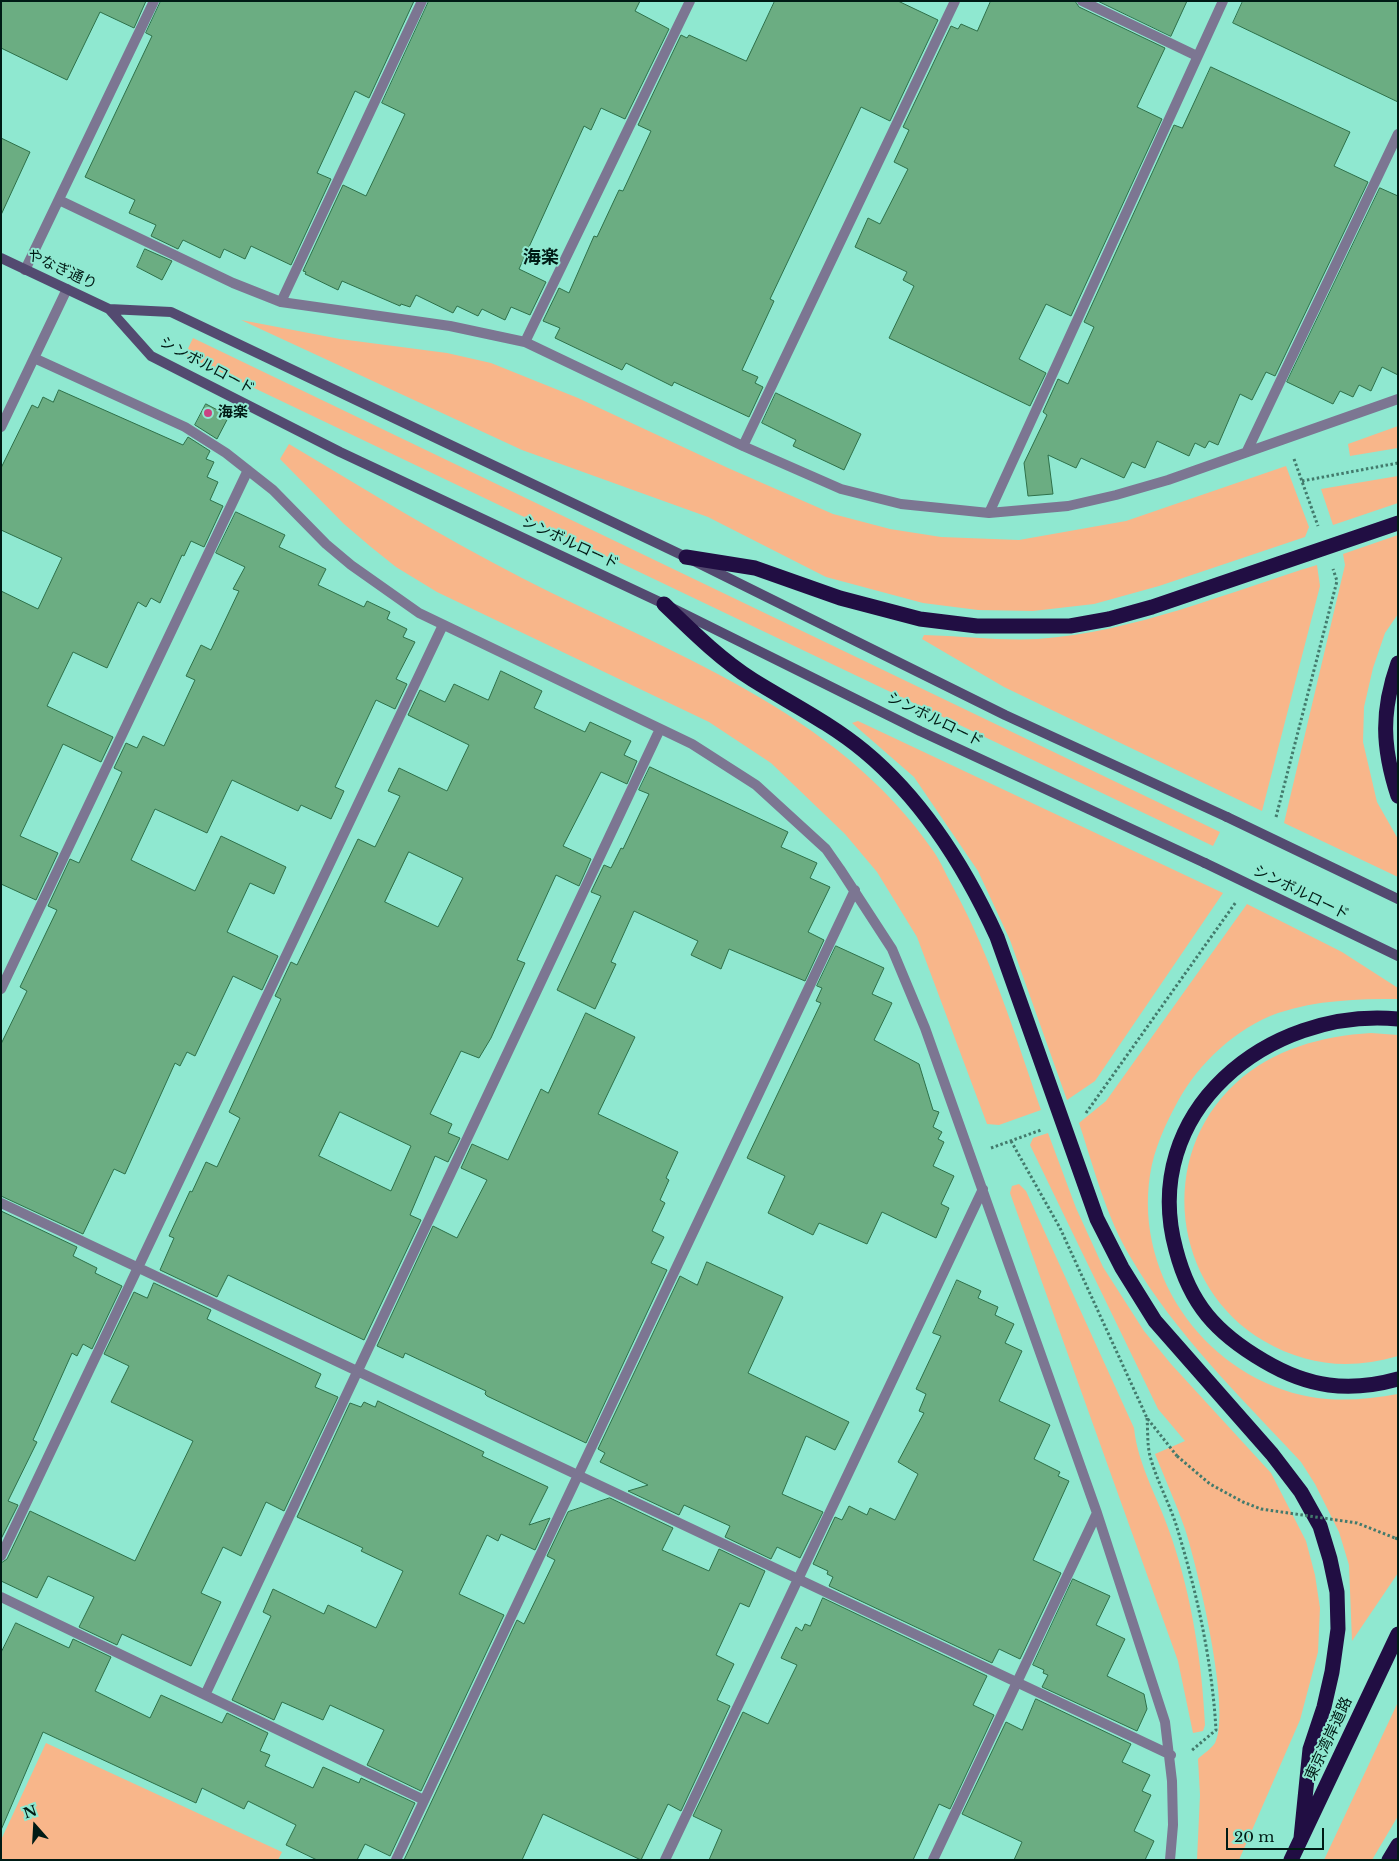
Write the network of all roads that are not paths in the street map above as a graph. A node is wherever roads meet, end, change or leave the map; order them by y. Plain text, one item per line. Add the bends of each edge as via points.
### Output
1 (154, 1) edge
2 (422, 1) edge
3 (690, 1) edge
4 (955, 1) edge
5 (1082, 1) edge
6 (1222, 1) edge
7 (1197, 56) junction
8 (1398, 134) edge
9 (60, 200) junction
10 (1, 258) edge
11 (25, 270) junction
12 (67, 289) junction
13 (281, 302) junction
14 (109, 310) junction
15 (525, 342) junction
16 (34, 358) junction
17 (1398, 399) edge
18 (1, 426) edge
19 (742, 446) junction
20 (1247, 451) junction
21 (248, 470) junction
22 (989, 513) junction
23 (1398, 523) edge
24 (686, 557) junction
25 (664, 604) junction
26 (443, 626) junction
27 (1398, 663) edge
28 (660, 729) junction
29 (1398, 796) edge
30 (855, 890) junction
31 (1398, 899) edge
32 (1398, 956) edge
33 (1, 989) edge
34 (1398, 1019) edge
35 (983, 1189) junction
36 (1, 1203) edge
37 (138, 1268) junction
38 (358, 1372) junction
39 (1398, 1379) edge
40 (578, 1475) junction
41 (1097, 1513) junction
42 (1, 1556) edge
43 (798, 1579) junction
44 (1, 1597) edge
45 (1398, 1634) edge
46 (1017, 1682) junction
47 (205, 1695) junction
48 (1171, 1755) junction
49 (424, 1800) junction
50 (1301, 1838) junction
51 (1398, 1845) edge
52 (396, 1860) edge
53 (665, 1860) edge
54 (933, 1860) edge
55 (1170, 1860) edge
56 (1291, 1860) edge
57 (1389, 1860) edge

1 - 9 street
2 - 13 street
3 - 15 street
4 - 19 street
5 - 7 street
6 - 7 street
7 - 22 street
8 - 20 street
9 - 11 street
9 - 13 street via 233,284
10 - 11 main road, やなぎ通り
11 - 12 main road, やなぎ通り
12 - 14 main road, やなぎ通り
12 - 16 street
13 - 15 street via 450,326
14 - 24 main road, シンボルロード via 171,312
14 - 25 main road, シンボルロード via 151,356 340,452
15 - 19 street
16 - 18 street
16 - 21 street via 185,427
17 - 20 street
19 - 22 street via 841,489 901,504
20 - 22 street via 1116,495 1068,506
21 - 26 street via 351,566
21 - 33 street
23 - 24 highway via 1152,607 1070,626 977,626 920,619 849,601 755,568
24 - 31 main road, シンボルロード, bridge via 1005,715
25 - 32 main road, シンボルロード, bridge via 920,731
25 - 50 highway via 711,650 752,679 826,723 865,752 936,830 979,897 998,937 1097,1219 1122,1268 1155,1321 1272,1454 1301,1492 1320,1526 1337,1592 1338,1629 1326,1698 1310,1749
26 - 28 street
26 - 37 street
27 - 29 highway via 1385,709 1384,737 1387,763
28 - 30 street via 692,744 756,785 826,849
28 - 38 street
30 - 35 street via 892,950 909,987
30 - 40 street
34 - 39 highway via 1333,1021 1295,1032 1257,1050 1219,1081 1190,1122 1176,1156 1169,1201 1174,1243 1184,1275 1204,1314 1230,1339 1268,1364 1292,1375 1336,1387 1360,1388
35 - 41 street
35 - 43 street
36 - 37 street
37 - 38 street
37 - 42 street
38 - 40 street
38 - 47 street
40 - 43 street
40 - 49 street
41 - 46 street
41 - 48 street via 1165,1722
43 - 46 street
43 - 53 street
44 - 47 street
45 - 50 highway, 東京湾岸道路
46 - 48 street
46 - 54 street
47 - 49 street
48 - 55 street via 1173,1825
49 - 52 street
50 - 56 highway, 東京湾岸道路
51 - 57 highway

